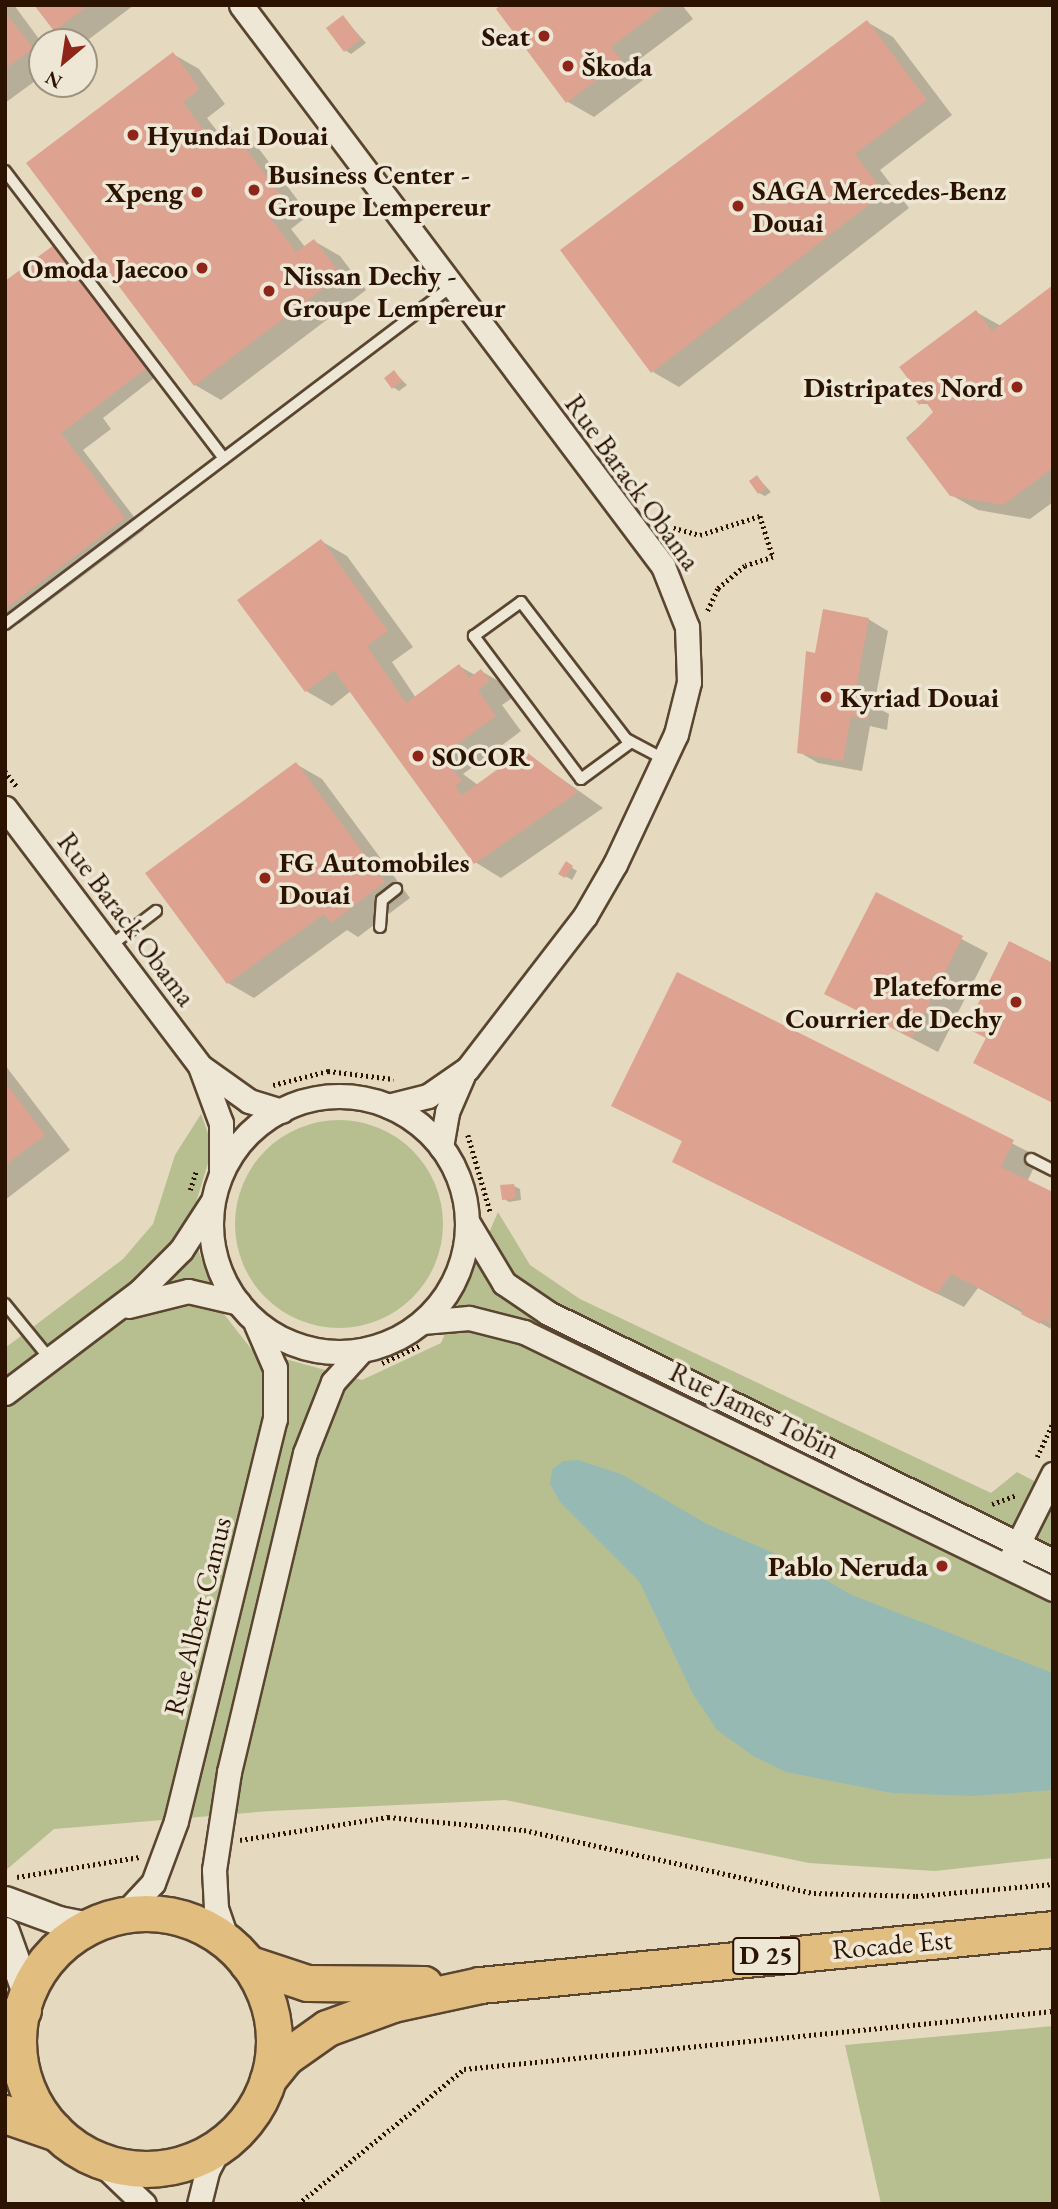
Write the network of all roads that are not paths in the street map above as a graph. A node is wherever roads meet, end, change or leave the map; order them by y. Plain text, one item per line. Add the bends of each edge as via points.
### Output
1 (241, 5) edge
2 (5, 171) edge
3 (452, 286) junction
4 (223, 458) junction
5 (5, 624) edge
6 (630, 743) junction
7 (664, 759) junction
8 (13, 800) edge
9 (396, 889) dead end
10 (156, 911) dead end
11 (380, 927) dead end
12 (110, 946) junction
13 (200, 1066) junction
14 (467, 1069) junction
15 (388, 1106) junction
16 (281, 1111) junction
17 (441, 1147) junction
18 (1031, 1159) dead end
19 (1053, 1170) edge
20 (218, 1187) junction
21 (467, 1220) junction
22 (5, 1304) edge
23 (115, 1311) junction
24 (246, 1311) junction
25 (425, 1331) junction
26 (367, 1358) junction
27 (50, 1359) junction
28 (5, 1393) edge
29 (1053, 1474) edge
30 (1018, 1544) junction
31 (1053, 1561) edge
32 (1007, 1567) junction
33 (1053, 1589) edge
34 (5, 1901) edge
35 (121, 1916) junction
36 (89, 1927) junction
37 (1053, 1929) edge
38 (5, 1932) edge
39 (237, 1953) junction
40 (480, 1985) junction
41 (18, 2010) edge
42 (268, 2080) junction
43 (5, 2114) edge
44 (54, 2131) junction
45 (221, 2145) junction
46 (97, 2160) junction
47 (144, 2204) edge
48 (199, 2204) edge

1 - 3 street, Rue Barack Obama
2 - 4 lane
3 - 4 lane
3 - 7 street, Rue Barack Obama via 663,566 678,596 687,627 689,682 682,716
4 - 5 lane
6 - 6 lane via 521,602 474,636 581,779
6 - 7 lane
7 - 14 street, Rue Barack Obama via 585,916
8 - 12 street, Rue Barack Obama
9 - 11 lane via 382,900
10 - 12 lane
12 - 13 street, Rue Barack Obama
13 - 16 street, Rue Barack Obama via 249,1101
13 - 20 street, Rue Barack Obama via 221,1123
14 - 15 street, Rue Barack Obama via 428,1096
14 - 17 street, Rue Barack Obama via 447,1112
15 - 16 street via 339,1096
15 - 17 street via 413,1120
16 - 20 street via 248,1135
17 - 21 street via 460,1182
18 - 19 lane
20 - 23 street via 181,1250
20 - 24 street, Rue Albert Camus via 214,1248 223,1277
21 - 25 street via 464,1251 454,1281
21 - 30 street, Rue James Tobin via 497,1275 531,1303
22 - 27 lane
23 - 24 street via 188,1291
23 - 27 street
24 - 26 street via 304,1347
24 - 35 street, Rue Albert Camus via 275,1368 275,1419 185,1791 167,1848 145,1895
25 - 26 street via 398,1338
25 - 32 street, Rue James Tobin via 469,1318 524,1332
26 - 39 street via 333,1382 305,1453 216,1842 214,1893
27 - 28 street
29 - 30 street
30 - 31 street, Rue James Tobin
30 - 32 street
32 - 33 street, Rue James Tobin
34 - 36 street
35 - 36 main road, Rocade Est
35 - 39 main road, Rocade Est via 178,1917
36 - 41 main road, Rocade Est via 52,1954
37 - 40 main road, Rocade Est / D 25
38 - 41 street
39 - 40 main road, Rocade Est / D 25 via 307,1983
39 - 42 main road via 271,2011 274,2039
40 - 42 main road, Rocade Est / D 25 via 393,2004 327,2028 286,2057
41 - 44 main road via 22,2075 35,2105
42 - 45 main road via 250,2116
43 - 44 highway
44 - 46 main road
45 - 46 main road via 166,2168 131,2168
45 - 48 street via 208,2169
46 - 47 street

